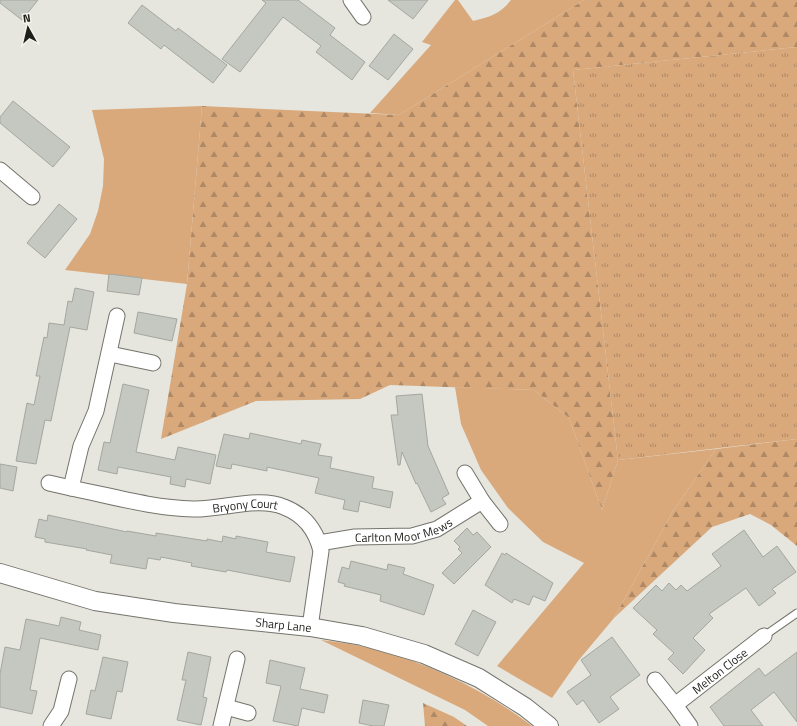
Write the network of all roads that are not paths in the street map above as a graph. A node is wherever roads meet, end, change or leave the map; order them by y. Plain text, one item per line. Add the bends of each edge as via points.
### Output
1 (351, 0) edge
2 (363, 17) dead end
3 (0, 170) edge
4 (32, 197) dead end
5 (118, 316) dead end
6 (110, 354) junction
7 (153, 363) dead end
8 (465, 473) dead end
9 (49, 483) dead end
10 (70, 488) junction
11 (482, 501) junction
12 (500, 524) dead end
13 (319, 542) junction
14 (0, 573) edge
15 (797, 613) edge
16 (310, 627) junction
17 (764, 636) joint
18 (237, 659) dead end
19 (69, 679) dead end
20 (655, 680) dead end
21 (675, 705) junction
22 (226, 707) junction
23 (248, 713) dead end
24 (51, 726) edge
25 (222, 726) edge
26 (549, 726) edge
27 (690, 726) edge

1 - 2 street
3 - 4 street
5 - 6 street
6 - 7 street
6 - 10 street via 96,411 81,446
8 - 11 street
9 - 10 street, Bryony Court
10 - 13 street, Bryony Court via 157,506 194,509 264,503 283,506 300,514
11 - 12 street
11 - 13 street, Carlton Moor Mews via 437,529 412,536 355,537
13 - 16 street, Bryony Court via 320,563
14 - 16 street, Sharp Lane via 94,601 174,613
15 - 17 lane
16 - 26 street, Sharp Lane via 362,636 424,654 479,678 525,707
17 - 21 street, Melton Close
18 - 22 street
19 - 24 street via 61,711
20 - 21 street
21 - 27 street
22 - 23 street
22 - 25 street

